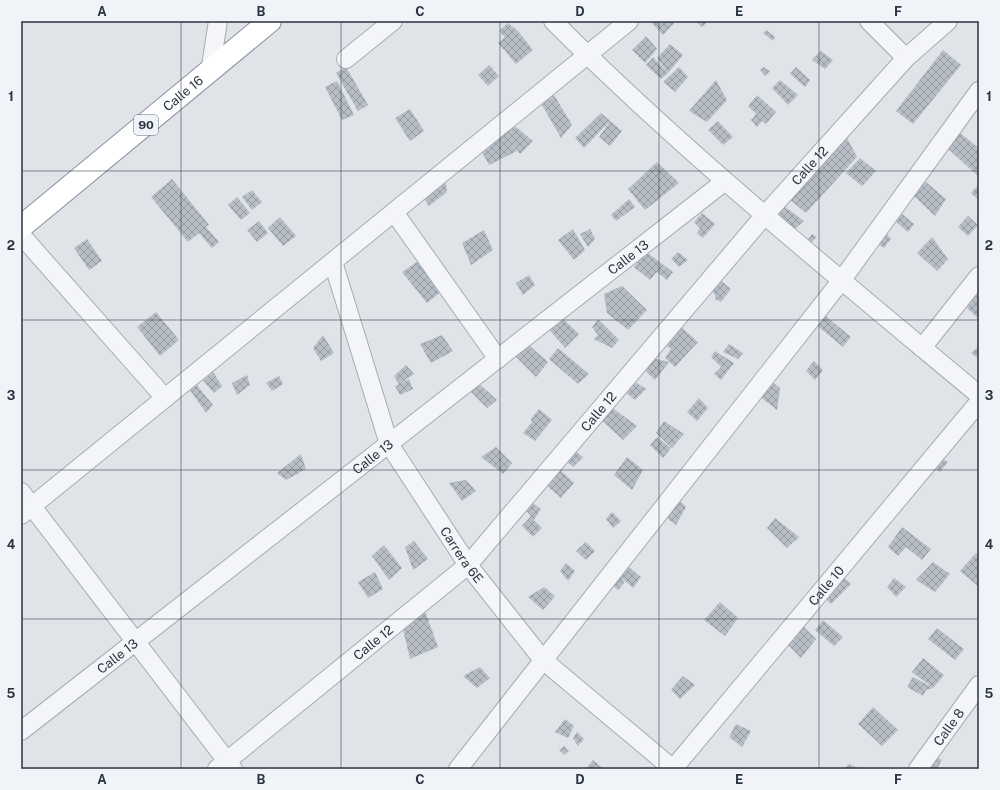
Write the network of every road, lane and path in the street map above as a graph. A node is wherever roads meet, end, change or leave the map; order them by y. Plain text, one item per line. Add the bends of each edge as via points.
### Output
1 (218, 21) edge
2 (270, 21) edge
3 (393, 21) edge
4 (553, 21) edge
5 (629, 21) edge
6 (869, 21) edge
7 (948, 21) edge
8 (588, 55) junction
9 (906, 58) junction
10 (346, 59) dead end
11 (210, 72) junction
12 (979, 91) edge
13 (724, 182) junction
14 (394, 212) junction
15 (764, 216) junction
16 (21, 227) edge
17 (21, 235) edge
18 (333, 262) junction
19 (979, 276) edge
20 (841, 281) junction
21 (922, 348) junction
22 (498, 359) junction
23 (979, 395) edge
24 (165, 398) junction
25 (979, 402) edge
26 (389, 444) junction
27 (25, 504) edge
28 (468, 565) junction
29 (136, 642) junction
30 (543, 660) junction
31 (979, 685) edge
32 (21, 731) edge
33 (226, 767) edge
34 (458, 769) edge
35 (673, 769) edge
36 (918, 769) edge

1 - 11 street
2 - 11 highway, Calle 16 / 90
3 - 10 street
4 - 8 street
5 - 8 street
6 - 9 street
7 - 9 street, Calle 12
8 - 13 street
8 - 14 street
9 - 15 street, Calle 12
11 - 16 highway, Calle 16 / 90
12 - 20 street
13 - 15 street
13 - 22 street, Calle 13
14 - 18 street
14 - 22 street
15 - 20 street
15 - 28 street, Calle 12
17 - 24 street
18 - 24 street
18 - 26 street, Carrera 6E
19 - 21 street
20 - 21 street
20 - 30 street
21 - 23 street
22 - 26 street, Calle 13
24 - 27 street
25 - 35 street, Calle 10
26 - 28 street, Carrera 6E
26 - 29 street, Calle 13
27 - 29 street
28 - 30 street, Carrera 6E
28 - 33 street, Calle 12
29 - 32 street, Calle 13
29 - 33 street
30 - 34 street
30 - 35 street, Carrera 6E
31 - 36 street, Calle 8

